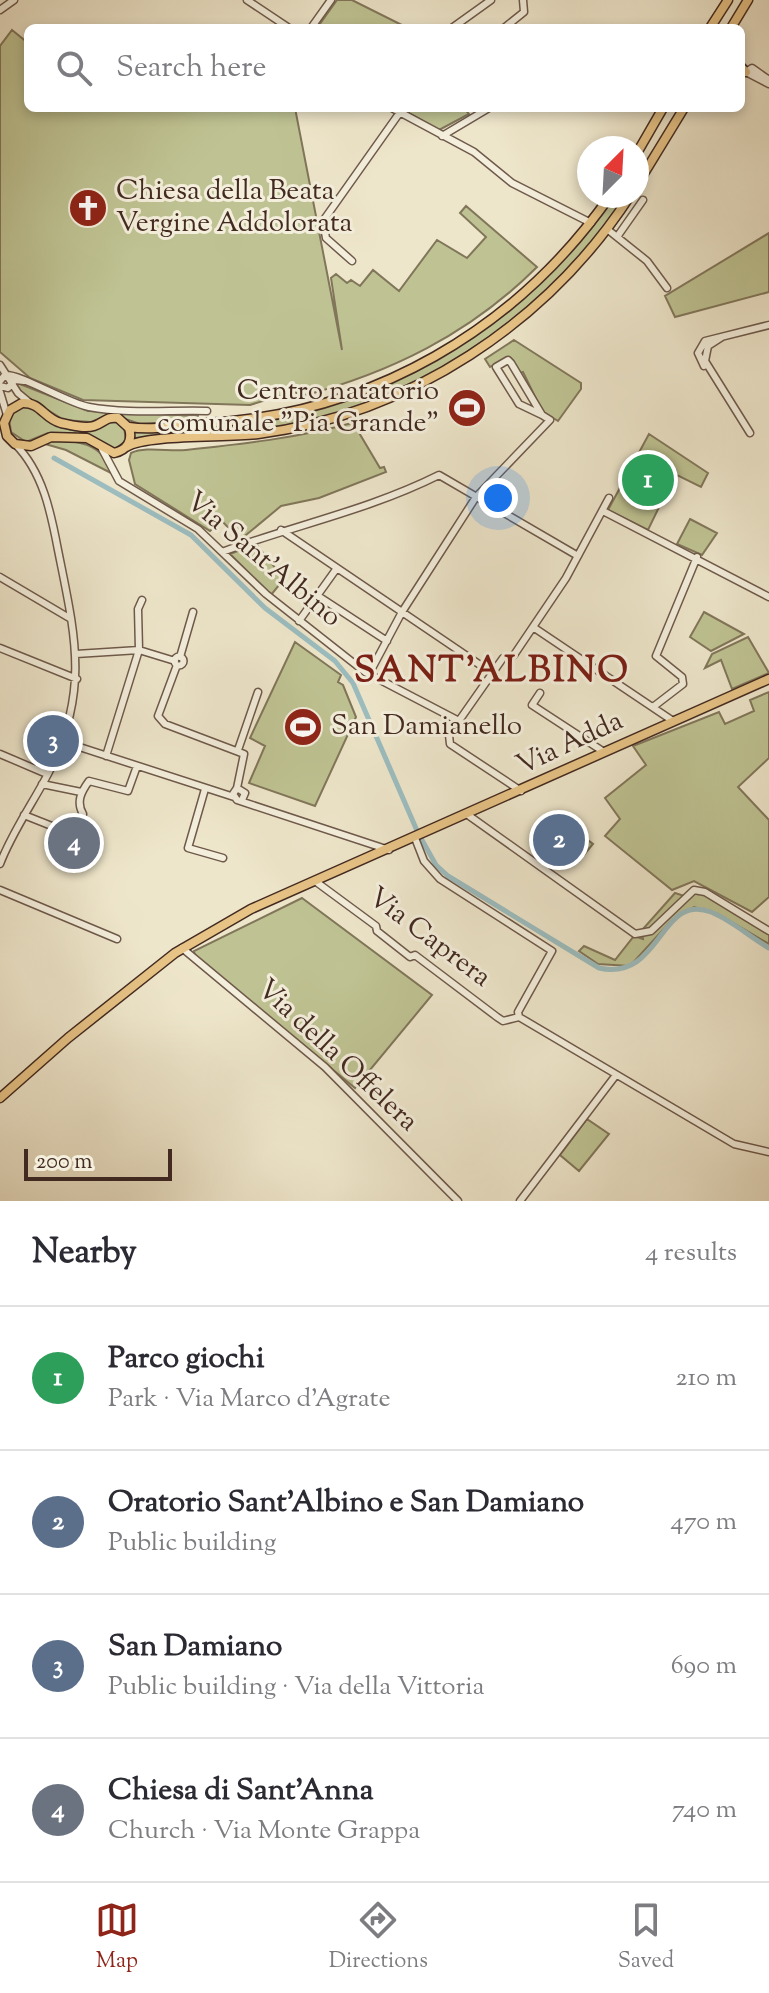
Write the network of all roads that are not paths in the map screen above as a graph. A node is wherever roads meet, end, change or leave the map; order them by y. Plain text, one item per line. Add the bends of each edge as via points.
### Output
1 (14, 0) edge
2 (247, 0) edge
3 (491, 0) edge
4 (523, 0) edge
5 (728, 0) edge
6 (748, 0) edge
7 (328, 1) edge
8 (0, 10) edge
9 (283, 24) edge
10 (314, 24) edge
11 (458, 24) edge
12 (509, 24) edge
13 (713, 24) edge
14 (733, 24) edge
15 (745, 71) edge
16 (769, 82) edge
17 (401, 112) edge
18 (405, 112) edge
19 (482, 112) edge
20 (661, 112) edge
21 (682, 112) edge
22 (442, 136) junction
23 (647, 136) edge
24 (649, 165) edge
25 (602, 208) edge
26 (622, 208) edge
27 (637, 208) edge
28 (591, 223) junction
29 (607, 229) junction
30 (617, 237) junction
31 (352, 261) dead end
32 (667, 288) dead end
33 (769, 325) edge
34 (0, 365) edge
35 (7, 374) junction
36 (26, 382) junction
37 (0, 383) edge
38 (12, 383) junction
39 (0, 393) edge
40 (30, 403) junction
41 (207, 411) dead end
42 (542, 415) junction
43 (4, 417) edge
44 (129, 427) junction
45 (750, 433) dead end
46 (0, 438) edge
47 (14, 443) junction
48 (34, 446) junction
49 (125, 448) junction
50 (102, 449) junction
51 (31, 465) junction
52 (115, 471) junction
53 (476, 497) junction
54 (609, 498) dead end
55 (603, 511) junction
56 (281, 530) junction
57 (222, 552) junction
58 (578, 556) junction
59 (697, 557) junction
60 (337, 568) junction
61 (0, 577) edge
62 (318, 596) junction
63 (769, 597) edge
64 (142, 600) dead end
65 (193, 612) dead end
66 (402, 612) junction
67 (71, 619) junction
68 (299, 621) junction
69 (533, 627) junction
70 (387, 641) junction
71 (0, 648) edge
72 (139, 650) junction
73 (76, 654) junction
74 (178, 661) junction
75 (492, 673) junction
76 (369, 674) junction
77 (77, 679) junction
78 (768, 680) edge
79 (258, 692) dead end
80 (540, 693) dead end
81 (653, 707) junction
82 (457, 720) junction
83 (673, 721) junction
84 (61, 741) junction
85 (238, 750) junction
86 (604, 752) junction
87 (0, 754) edge
88 (106, 756) junction
89 (137, 766) junction
90 (47, 774) junction
91 (42, 784) junction
92 (205, 789) junction
93 (521, 791) junction
94 (81, 792) junction
95 (239, 792) junction
96 (24, 815) junction
97 (468, 815) junction
98 (420, 836) junction
99 (365, 841) junction
100 (389, 850) junction
101 (223, 858) dead end
102 (365, 860) junction
103 (0, 864) edge
104 (315, 881) junction
105 (0, 890) edge
106 (769, 931) edge
107 (117, 939) dead end
108 (182, 948) junction
109 (519, 1017) junction
110 (616, 1075) junction
111 (0, 1098) edge
112 (769, 1152) edge
113 (458, 1201) edge
114 (520, 1201) edge

1 - 8 street
2 - 9 street
3 - 11 street
4 - 12 street via 524,12
5 - 13 main road
6 - 14 main road
7 - 10 street
15 - 16 street
17 - 31 street via 323,221 326,238
18 - 22 street
19 - 22 street
20 - 23 main road
21 - 24 main road
22 - 28 street via 474,152 512,183
25 - 28 main road
26 - 29 main road
27 - 30 street
28 - 44 main road via 543,278 497,316 446,352 380,385 323,405 253,420
29 - 30 street
29 - 49 main road via 578,265 511,327 462,360 381,402 269,432 143,440
30 - 32 street via 647,261
33 - 45 street via 706,340 699,347 700,361
34 - 35 street
35 - 36 street
35 - 37 street
35 - 38 street
36 - 38 street
36 - 41 street via 88,407
37 - 38 street via 8,388
38 - 40 street
39 - 43 street
40 - 43 main road via 16,405
40 - 44 main road via 56,422 93,426 113,417
42 - 42 street via 511,363 496,367 519,404
42 - 53 street via 550,420
43 - 47 main road via 5,431
44 - 49 main road
46 - 47 main road
47 - 48 main road
47 - 51 street
48 - 50 main road via 49,437 87,438
48 - 51 street
49 - 50 main road via 114,453
49 - 52 street
50 - 52 street, Via Sant'Albino
51 - 67 street via 48,504
52 - 57 street, Via Sant'Albino via 121,482 185,519
53 - 56 street via 439,475 365,508
53 - 58 street
53 - 66 street
54 - 55 street
55 - 58 street
55 - 59 street
56 - 57 street
56 - 60 street
57 - 68 street, Via Sant'Albino
58 - 69 street
59 - 63 street
59 - 81 street via 656,656 682,677 683,684
60 - 62 street
60 - 66 street
61 - 67 street
62 - 68 street
62 - 70 street
64 - 72 street
65 - 74 street
66 - 70 street
66 - 75 street
67 - 73 street
68 - 76 street, Via Sant'Albino
69 - 75 street via 512,658 503,658
69 - 81 street
70 - 76 street
71 - 77 street
72 - 73 street
72 - 74 street
72 - 88 street
73 - 77 street
74 - 85 street via 159,712 161,721
75 - 82 street
76 - 82 street, Via Sant'Albino
77 - 84 street
78 - 83 main road, Via Adda
79 - 85 street
80 - 86 street via 532,705
81 - 83 street
82 - 93 street via 450,744
83 - 86 main road, Via Adda
84 - 88 street
84 - 90 street
85 - 95 street via 246,758
86 - 93 main road, Via Adda
87 - 90 street
88 - 89 street
89 - 92 street
89 - 94 street via 128,791 89,781
90 - 91 street
91 - 94 street
91 - 96 street
92 - 95 street
92 - 101 street via 188,848
93 - 97 main road, Via Adda
94 - 96 street via 77,836
95 - 99 street via 252,803
96 - 103 street
97 - 98 main road, Via Adda
97 - 106 street via 635,934 651,931 694,890
98 - 100 main road, Via Adda
98 - 109 street via 424,861 440,879 552,951
99 - 100 street
99 - 102 street
100 - 102 main road, Via Adda
102 - 104 main road, Via Adda
104 - 108 main road, Via Adda
104 - 109 street, Via Caprera via 410,957 415,955 503,1021
105 - 107 street
108 - 111 main road, Via Adda
108 - 113 street, Via della Offelera via 325,1067
109 - 110 street
110 - 112 street via 734,1144
110 - 114 street

